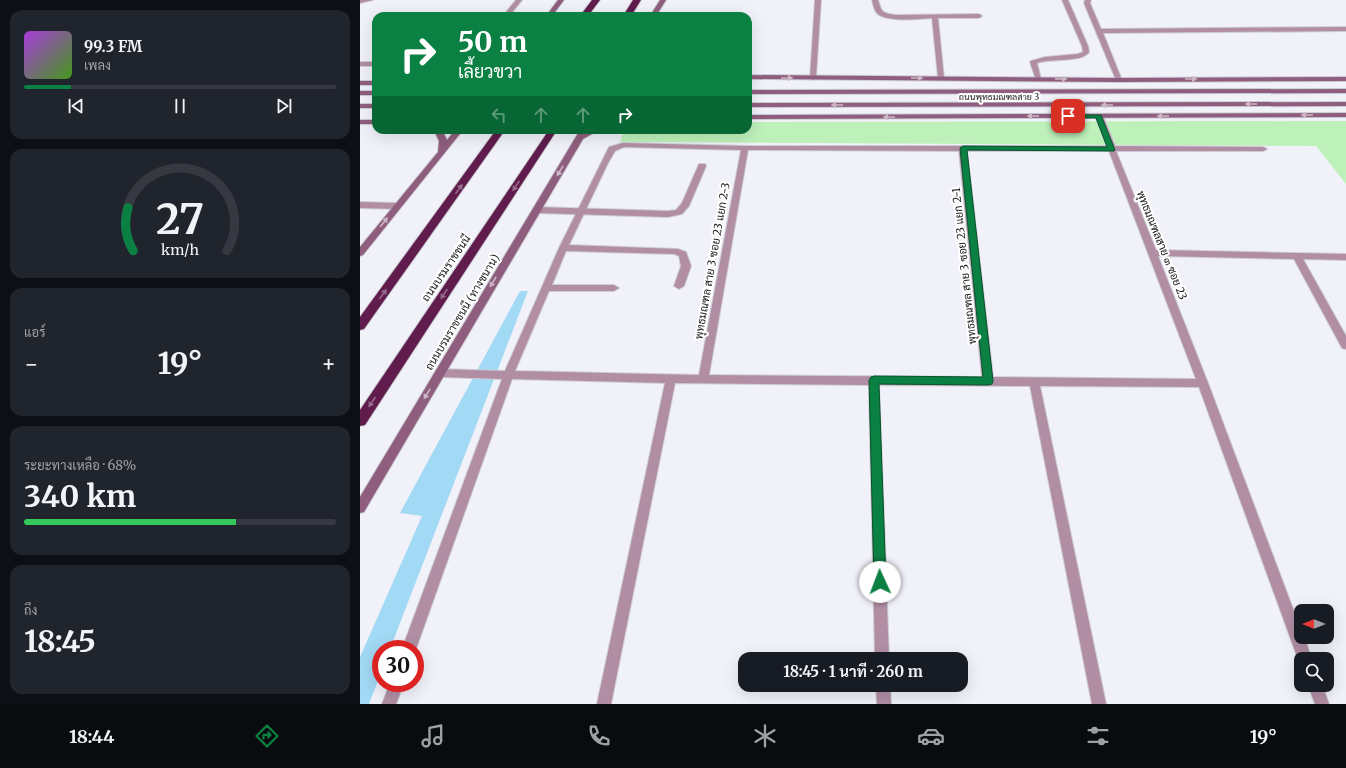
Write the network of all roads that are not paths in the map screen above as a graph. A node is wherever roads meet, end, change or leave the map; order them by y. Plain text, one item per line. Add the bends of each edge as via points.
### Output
1 (370, 0) edge
2 (519, 0) edge
3 (561, 0) edge
4 (596, 0) edge
5 (637, 0) edge
6 (663, 0) edge
7 (818, 0) edge
8 (875, 0) edge
9 (1065, 0) edge
10 (1088, 0) edge
11 (360, 1) edge
12 (509, 12) edge
13 (552, 12) edge
14 (587, 12) edge
15 (630, 12) edge
16 (656, 12) edge
17 (935, 16) junction
18 (979, 16) dead end
19 (1346, 29) edge
20 (1099, 32) junction
21 (360, 64) edge
22 (372, 64) edge
23 (813, 78) junction
24 (941, 78) junction
25 (752, 79) edge
26 (1038, 79) junction
27 (1346, 79) edge
28 (1119, 80) junction
29 (360, 83) edge
30 (372, 83) edge
31 (1346, 91) edge
32 (752, 92) edge
33 (360, 93) edge
34 (372, 93) edge
35 (1346, 104) edge
36 (360, 106) edge
37 (372, 106) edge
38 (752, 106) edge
39 (1346, 115) edge
40 (1099, 116) junction
41 (752, 118) edge
42 (360, 122) edge
43 (372, 122) edge
44 (440, 134) edge
45 (456, 134) edge
46 (499, 134) edge
47 (550, 134) edge
48 (582, 134) edge
49 (745, 148) junction
50 (963, 148) junction
51 (1263, 149) dead end
52 (1111, 150) junction
53 (440, 155) junction
54 (702, 166) dead end
55 (360, 205) edge
56 (397, 206) junction
57 (536, 210) junction
58 (580, 212) junction
59 (563, 248) junction
60 (360, 253) edge
61 (1153, 253) junction
62 (1297, 256) junction
63 (1346, 257) edge
64 (679, 286) dead end
65 (545, 288) junction
66 (614, 288) dead end
67 (360, 326) edge
68 (1346, 345) edge
69 (440, 373) junction
70 (507, 376) junction
71 (671, 379) junction
72 (703, 379) junction
73 (874, 380) junction
74 (988, 381) junction
75 (1034, 382) junction
76 (1203, 383) junction
77 (360, 421) edge
78 (360, 508) edge
79 (412, 640) edge
80 (882, 652) edge
81 (1302, 652) edge
82 (394, 692) edge
83 (883, 692) edge
84 (1318, 692) edge
85 (389, 704) edge
86 (604, 704) edge
87 (884, 704) edge
88 (1099, 704) edge
89 (1322, 704) edge

1 - 11 street
2 - 12 street
3 - 13 main road
4 - 14 highway
5 - 15 highway
6 - 16 main road
7 - 23 street
8 - 17 street via 882,15
9 - 26 street via 1086,52 1074,57 1046,58 1033,62
10 - 20 street via 1086,3
17 - 18 street
17 - 24 street
19 - 20 street
20 - 28 street
21 - 22 street
23 -> 24 main road
25 -> 23 main road
24 - 26 main road
26 -> 28 main road
28 -> 27 main road
29 - 30 main road
31 - 32 main road, ถนนพุทธมณฑลสาย 3
33 - 34 main road
35 -> 38 main road, ถนนพุทธมณฑลสาย 3
36 - 37 main road
39 -> 40 main road
40 -> 41 main road
40 - 52 street, พุทธมณฑลสาย ๓ ซอย 23
42 - 43 main road
44 - 53 main road via 443,141
45 - 53 main road
67 -> 46 highway
47 -> 77 highway, ถนนบรมราชชนนี
48 -> 57 main road, ถนนบรมราชชนนี (ทางขนาน)
49 - 50 street
49 - 58 street via 623,145 612,149
49 - 72 street, พุทธมณฑล สาย 3 ซอย 23 แยก 2-3
50 - 52 street
50 - 74 street, พุทธมณฑล สาย 3 ซอย 23 แยก 2-1
51 - 52 street
52 - 61 street, พุทธมณฑลสาย ๓ ซอย 23
53 - 56 main road
54 - 58 street via 686,204 679,212
55 - 56 street
60 -> 56 main road
57 - 58 street
57 -> 69 main road, ถนนบรมราชชนนี (ทางขนาน)
58 - 59 street
59 - 64 street via 683,254 686,266
59 - 65 street
61 - 62 street
61 - 76 street, พุทธมณฑลสาย ๓ ซอย 23
62 - 63 street
62 - 68 street
65 - 66 street
65 - 70 street
69 - 70 street
69 -> 78 main road, ถนนบรมราชชนนี (ทางขนาน)
70 - 71 street
70 - 79 street
71 - 72 street
71 - 86 street
72 - 73 street
73 - 74 street
73 - 80 street
74 - 75 street
75 - 76 street
75 - 88 street
76 - 81 street, พุทธมณฑลสาย ๓ ซอย 23
82 - 85 street
83 - 87 street
84 - 89 street

